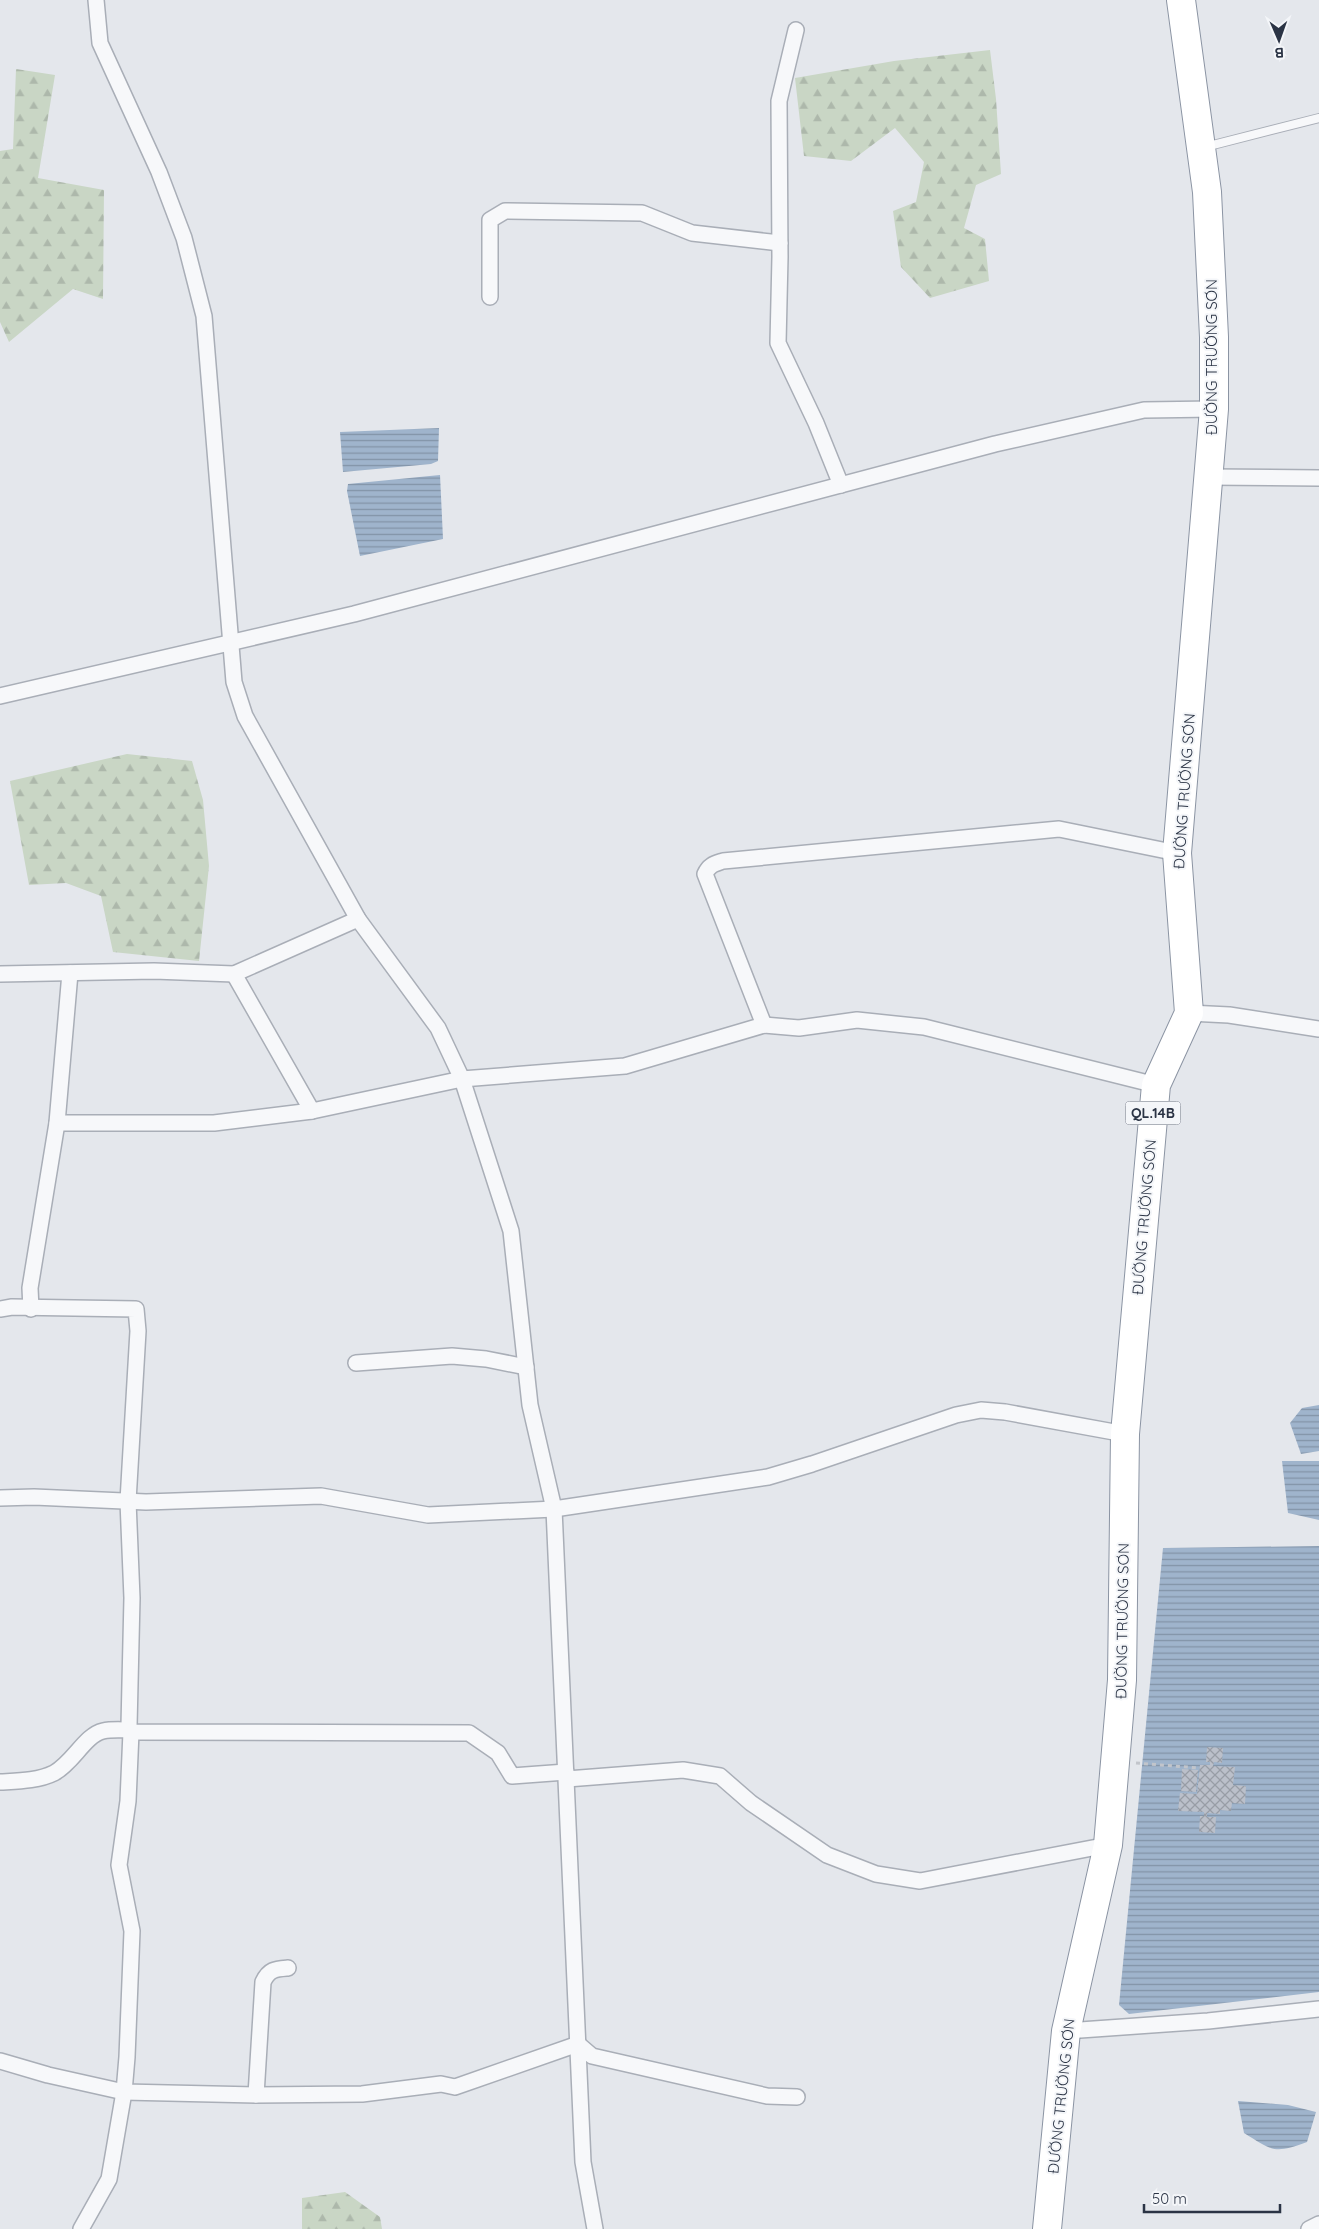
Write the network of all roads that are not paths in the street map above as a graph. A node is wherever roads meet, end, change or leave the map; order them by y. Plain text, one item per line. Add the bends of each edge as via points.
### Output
1 (96, 0) edge
2 (1181, 0) edge
3 (796, 30) dead end
4 (1319, 118) edge
5 (1201, 148) junction
6 (780, 243) junction
7 (490, 297) dead end
8 (1214, 410) junction
9 (1208, 477) junction
10 (1319, 478) edge
11 (841, 485) junction
12 (230, 642) junction
13 (0, 696) edge
14 (1176, 853) junction
15 (358, 920) junction
16 (70, 973) junction
17 (0, 974) edge
18 (234, 974) junction
19 (1188, 1013) junction
20 (764, 1025) junction
21 (1319, 1029) edge
22 (462, 1079) junction
23 (1156, 1085) junction
24 (312, 1111) junction
25 (57, 1123) junction
26 (0, 1309) edge
27 (31, 1309) junction
28 (356, 1363) dead end
29 (526, 1367) junction
30 (1125, 1434) junction
31 (0, 1498) edge
32 (128, 1502) junction
33 (554, 1509) junction
34 (131, 1731) junction
35 (566, 1776) junction
36 (0, 1782) edge
37 (1108, 1845) junction
38 (288, 1968) dead end
39 (1319, 2009) edge
40 (1066, 2031) junction
41 (578, 2044) junction
42 (0, 2060) edge
43 (124, 2092) junction
44 (256, 2095) junction
45 (797, 2097) dead end
46 (1319, 2224) edge
47 (81, 2229) edge
48 (595, 2229) edge
49 (1048, 2229) edge
50 (1309, 2229) edge

1 - 12 street via 100,42 159,172 184,238 204,316
2 - 5 highway, ĐƯỜNG TRƯỜNG SƠN / QL.14B
3 - 6 street via 779,101
4 - 5 lane
5 - 8 highway, ĐƯỜNG TRƯỜNG SƠN / QL.14B via 1207,192
6 - 7 street via 692,233 642,213 505,211 490,220
6 - 11 street via 778,343
8 - 9 highway, ĐƯỜNG TRƯỜNG SƠN / QL.14B
8 - 11 street via 1144,410 995,444
9 - 10 street
9 - 14 highway, ĐƯỜNG TRƯỜNG SƠN / QL.14B
11 - 12 street via 363,611
12 - 13 street
12 - 15 street via 234,682 245,716
14 - 19 highway, ĐƯỜNG TRƯỜNG SƠN / QL.14B
14 - 20 street via 1059,829 713,864 705,874
15 - 18 street
15 - 22 street via 438,1028
16 - 17 street
16 - 18 street via 154,971
16 - 25 street
18 - 24 street
19 - 21 street via 1229,1015
19 - 23 highway, ĐƯỜNG TRƯỜNG SƠN / QL.14B
20 - 22 street via 624,1066
20 - 23 street via 799,1028 857,1020 924,1027
22 - 24 street
22 - 29 street via 511,1231
23 - 30 highway, ĐƯỜNG TRƯỜNG SƠN / QL.14B
24 - 25 street via 214,1123
25 - 27 street via 30,1288
26 - 27 street
27 - 32 street via 136,1309 138,1331
28 - 29 street via 452,1356
29 - 33 street via 530,1405
30 - 33 street via 980,1410 768,1477
30 - 37 highway, ĐƯỜNG TRƯỜNG SƠN / QL.14B via 1122,1680
31 - 32 street
32 - 33 street via 321,1496 428,1514
32 - 34 street via 132,1598
33 - 35 street
34 - 35 street via 470,1733 498,1754 512,1776
34 - 36 street via 97,1733 71,1762 52,1774
34 - 43 street via 128,1801 119,1865 132,1931
35 - 37 street via 683,1770 720,1776 751,1803 827,1854 876,1874 920,1881
35 - 41 street
37 - 40 highway, ĐƯỜNG TRƯỜNG SƠN / QL.14B
38 - 44 street via 268,1972 263,1982
39 - 40 street
40 - 49 highway, ĐƯỜNG TRƯỜNG SƠN / QL.14B
41 - 44 street via 455,2087 441,2084 362,2094
41 - 45 street via 592,2056 766,2096
41 - 48 street via 583,2162
42 - 43 street via 48,2075
43 - 44 street
43 - 47 street via 109,2179
46 - 50 street

